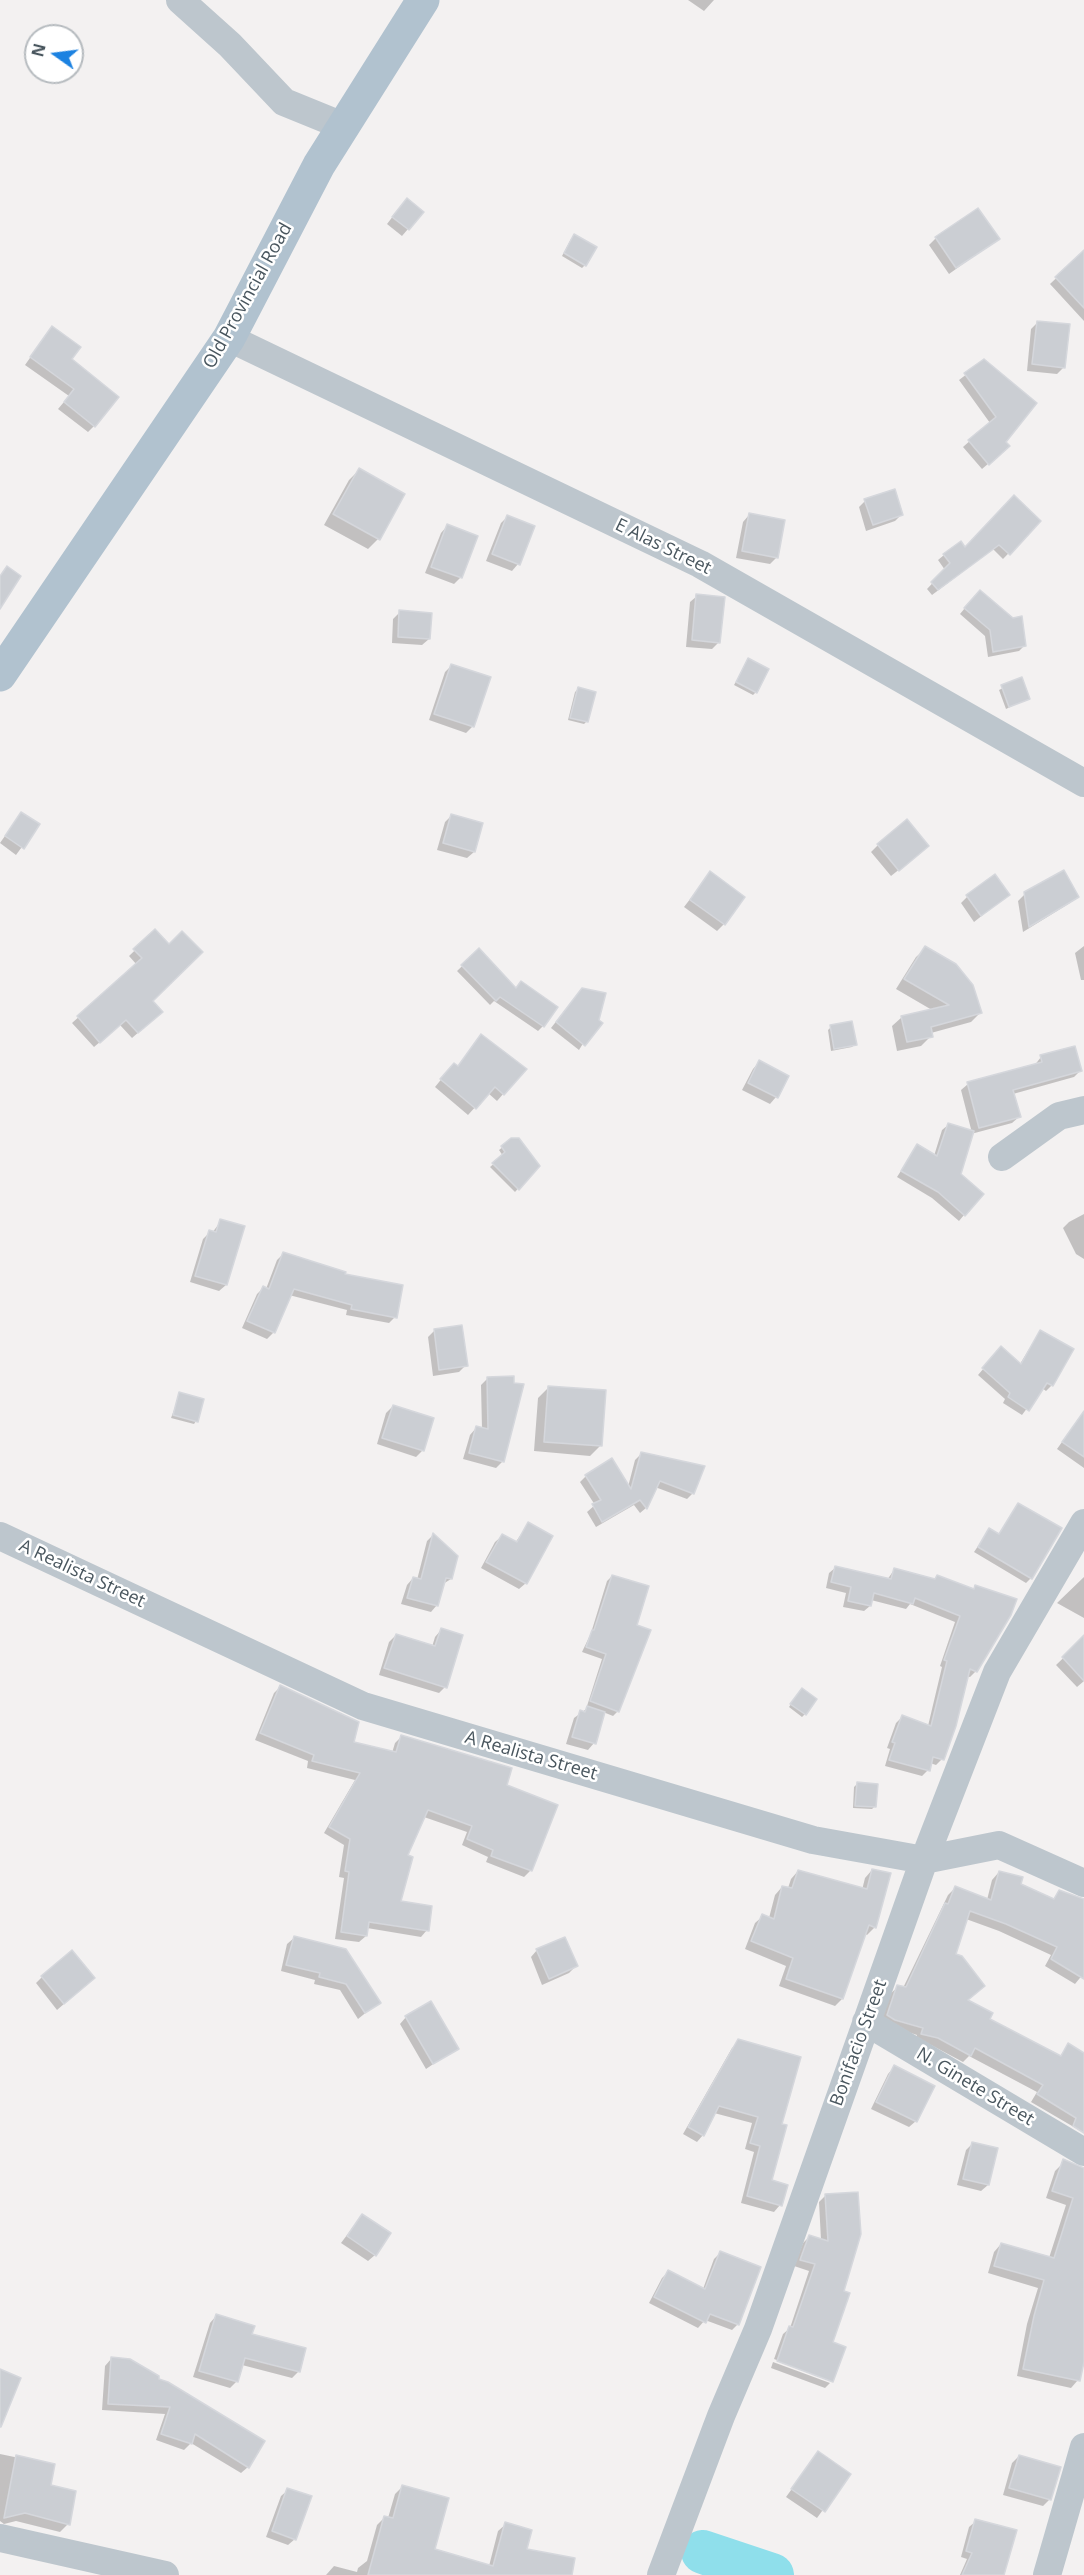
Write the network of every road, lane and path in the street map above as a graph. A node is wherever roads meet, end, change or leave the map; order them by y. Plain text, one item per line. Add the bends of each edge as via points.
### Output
1 (180, 0) edge
2 (423, 0) edge
3 (343, 126) junction
4 (229, 338) junction
5 (0, 675) edge
6 (1084, 783) edge
7 (1084, 1110) edge
8 (1002, 1157) dead end
9 (1084, 1523) edge
10 (0, 1536) edge
11 (924, 1860) junction
12 (1084, 1883) edge
13 (866, 2022) junction
14 (1084, 2152) edge
15 (1084, 2447) edge
16 (0, 2538) edge
17 (165, 2575) edge
18 (661, 2575) edge
19 (1047, 2575) edge

1 - 3 street via 284,102
2 - 3 main road, Old Provincial Road
3 - 4 main road, Old Provincial Road
4 - 5 main road, Old Provincial Road
4 - 6 street, E Alas Street via 700,564
7 - 8 street via 1059,1116
9 - 11 street, Bonifacio Street via 997,1672
10 - 11 street, A Realista Street via 363,1706 813,1840
11 - 12 street, A Realista Street via 999,1845
11 - 13 street, Bonifacio Street
13 - 14 street, N. Ginete Street
13 - 18 street, Bonifacio Street via 758,2329
15 - 19 street
16 - 17 street

